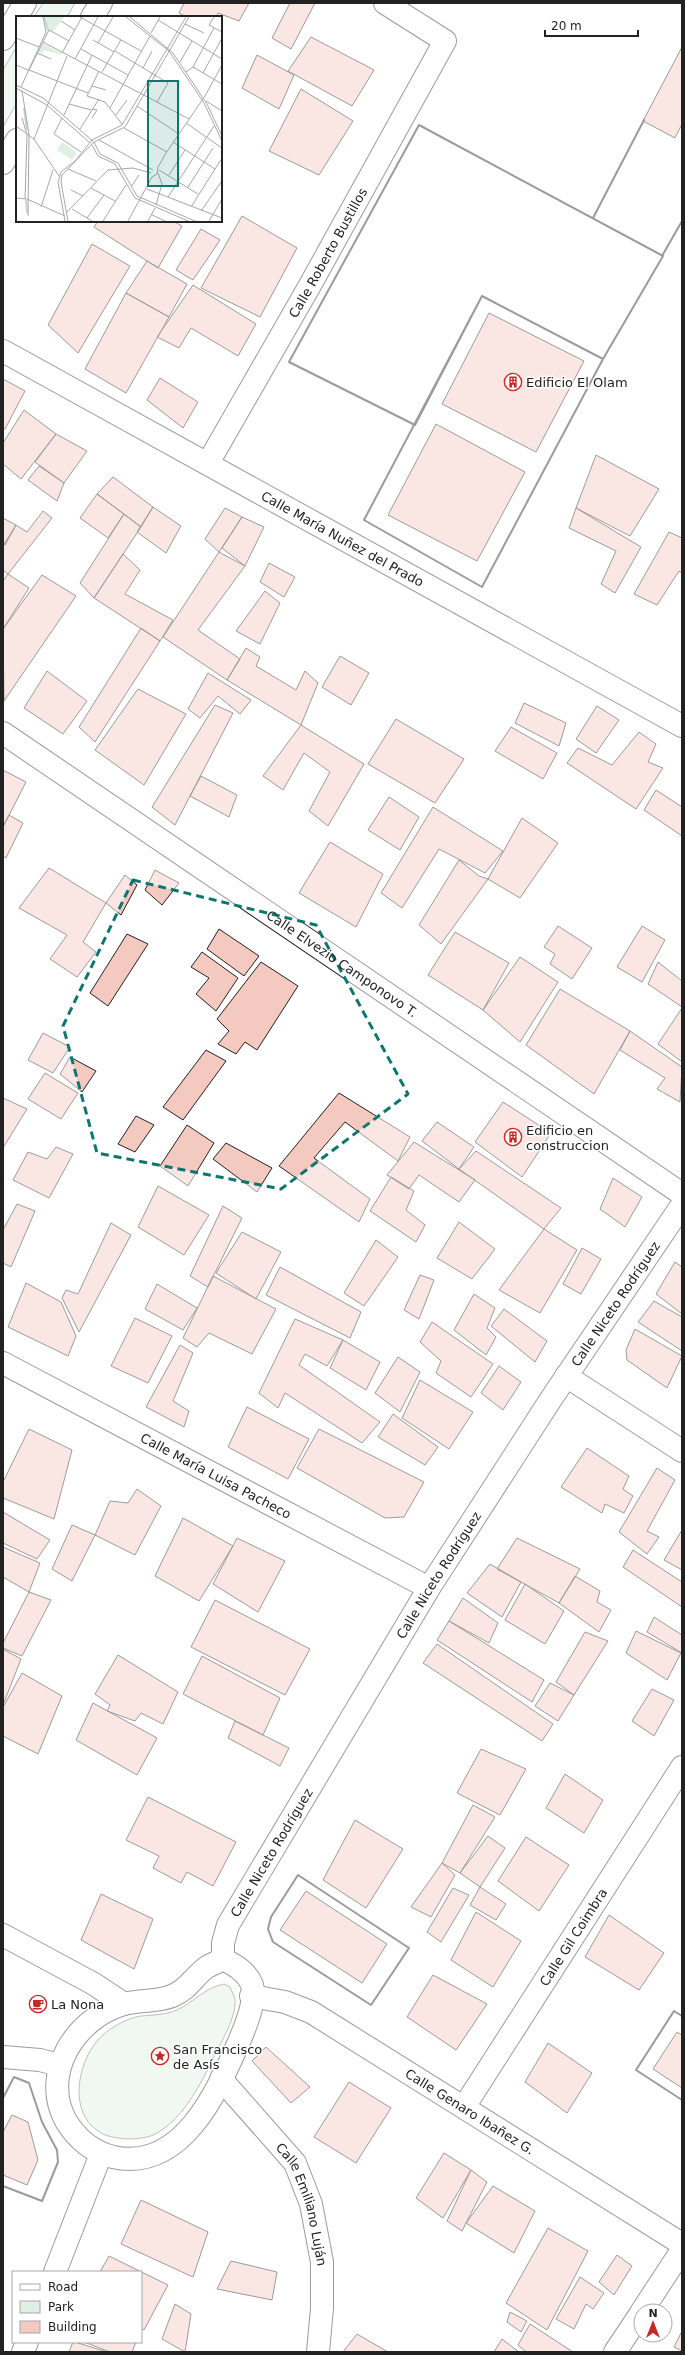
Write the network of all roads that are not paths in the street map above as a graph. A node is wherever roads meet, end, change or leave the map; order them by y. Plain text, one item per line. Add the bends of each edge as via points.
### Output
1 (25, 3) edge
2 (101, 3) edge
3 (385, 3) edge
4 (17, 16) edge
5 (93, 16) edge
6 (16, 18) edge
7 (3, 39) edge
8 (16, 142) edge
9 (3, 163) edge
10 (3, 351) edge
11 (208, 463) junction
12 (682, 726) edge
13 (3, 733) edge
14 (682, 1194) edge
15 (682, 1205) edge
16 (3, 1363) edge
17 (566, 1376) junction
18 (682, 1451) edge
19 (429, 1588) junction
20 (682, 1767) edge
21 (3, 1935) edge
22 (223, 1959) junction
23 (251, 1996) junction
24 (124, 2004) junction
25 (3, 2057) edge
26 (59, 2065) junction
27 (221, 2079) junction
28 (464, 2107) junction
29 (101, 2154) junction
30 (682, 2244) edge
31 (682, 2250) edge
32 (55, 2271) edge
33 (648, 2303) edge
34 (633, 2325) edge
35 (318, 2352) edge
36 (615, 2352) edge

1 - 4 street
2 - 5 street
3 - 11 street, Calle Roberto Bustillos via 445,40 309,287
6 - 7 street
8 - 9 street
10 - 11 street, Calle María Nuñez del Prado
11 - 12 street, Calle María Nuñez del Prado
13 - 14 street, Calle Elvezio Camponovo T.
15 - 17 street, Calle Niceto Rodríguez
16 - 19 street, Calle María Luisa Pacheco
17 - 18 street
17 - 19 street, Calle Niceto Rodríguez
19 - 22 street, Calle Niceto Rodríguez via 228,1925 223,1943
20 - 28 street, Calle Gil Coimbra
21 - 24 street via 94,1984
22 - 23 street via 241,1968 252,1986
22 - 24 street via 207,1967 190,1986 172,1997
23 - 27 street via 246,2025
23 - 28 street, Calle Genaro Ibañez G. via 285,2002 311,2012
24 - 26 street via 103,2013 85,2028 67,2047
25 - 26 street via 40,2060
26 - 29 street via 58,2103 78,2138
27 - 29 street via 206,2108 173,2145 151,2155 126,2159
27 - 35 street, Calle Emiliano Luján via 295,2163 311,2204 322,2262 322,2308
28 - 30 street, Calle Genaro Ibañez G.
29 - 32 street
31 - 33 street
34 - 36 street

